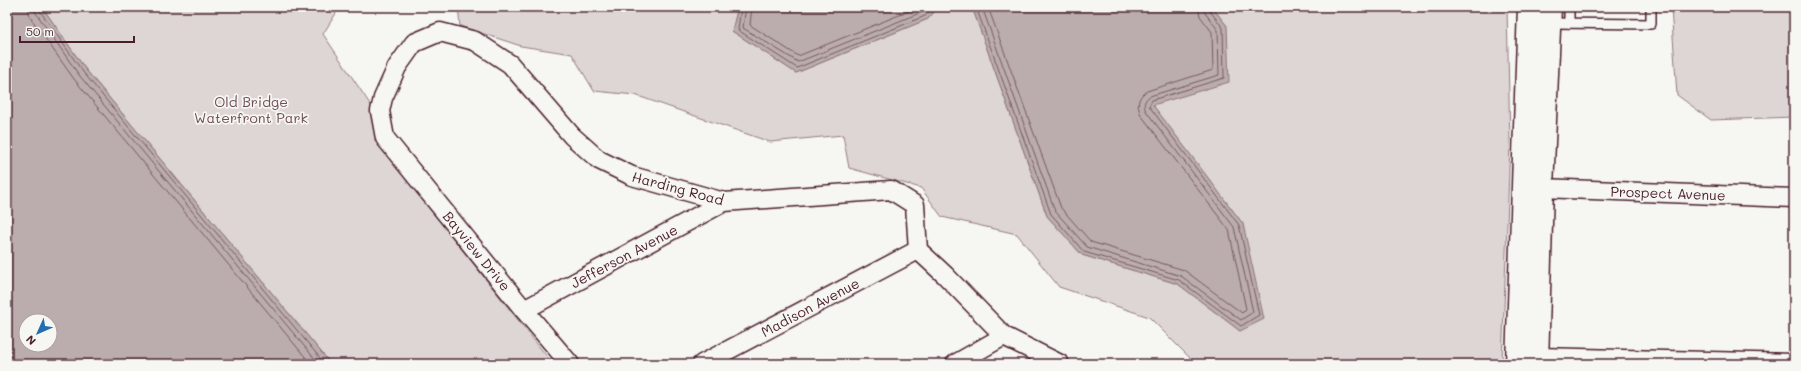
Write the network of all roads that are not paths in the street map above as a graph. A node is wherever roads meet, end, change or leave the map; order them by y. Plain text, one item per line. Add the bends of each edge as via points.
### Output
1 (1529, 7) edge
2 (1570, 7) edge
3 (1651, 7) edge
4 (1556, 18) edge
5 (385, 138) joint
6 (1542, 188) junction
7 (1794, 198) edge
8 (724, 202) junction
9 (918, 250) junction
10 (524, 310) junction
11 (1004, 336) junction
12 (1537, 360) edge
13 (570, 364) edge
14 (702, 364) edge
15 (955, 364) edge
16 (1060, 364) edge
17 (1517, 364) edge
18 (1794, 364) edge

1 - 17 highway
2 - 4 lane
3 - 4 lane via 1651,24
4 - 6 highway
5 - 8 street, Harding Road via 380,111 397,67 414,43 440,32 475,41 510,64 572,136 599,160 632,176
5 - 10 street, Bayview Drive
6 - 7 street, Prospect Avenue
6 - 12 highway
8 - 9 street, Harding Road via 891,190 915,205
8 - 10 street, Jefferson Avenue
9 - 11 street
9 - 14 street, Madison Avenue
10 - 13 street, Bayview Drive
11 - 15 street
11 - 16 street
12 - 18 street

